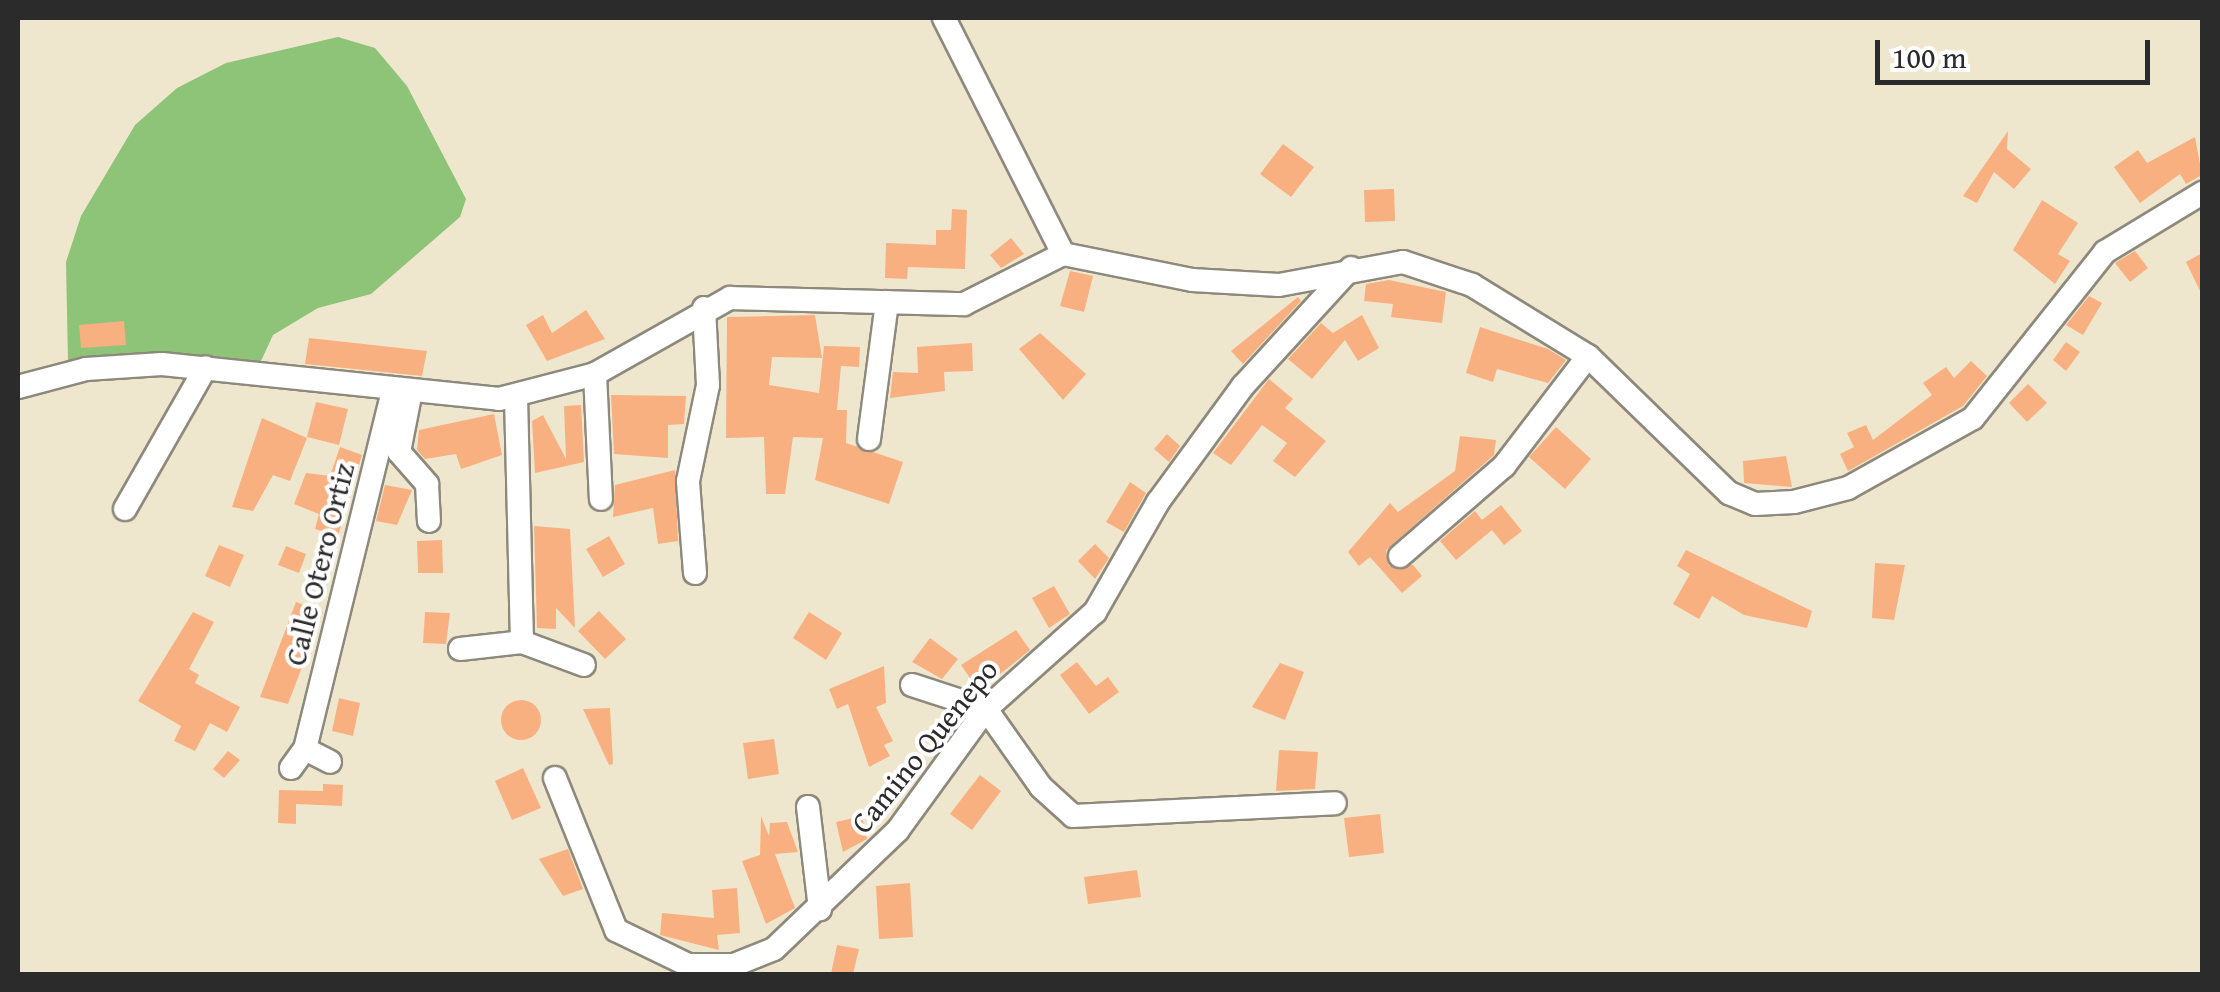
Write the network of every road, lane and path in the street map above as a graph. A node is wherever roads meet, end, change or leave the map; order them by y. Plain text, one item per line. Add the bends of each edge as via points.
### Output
1 (944, 18) edge
2 (2202, 194) edge
3 (1063, 254) junction
4 (1353, 266) junction
5 (887, 302) junction
6 (704, 308) junction
7 (1588, 356) junction
8 (206, 367) junction
9 (596, 374) junction
10 (18, 387) edge
11 (401, 395) junction
12 (516, 397) junction
13 (869, 440) dead end
14 (601, 499) dead end
15 (125, 510) dead end
16 (429, 521) dead end
17 (1400, 556) dead end
18 (695, 573) dead end
19 (522, 642) junction
20 (460, 650) dead end
21 (584, 666) dead end
22 (912, 685) dead end
23 (986, 709) junction
24 (330, 762) dead end
25 (555, 778) dead end
26 (1335, 802) dead end
27 (808, 807) dead end
28 (820, 909) junction

1 - 3 street
2 - 7 street via 2105,252 1972,418 1818,498 1755,504 1729,492
3 - 4 street via 1192,280 1279,284
3 - 5 street via 964,304
4 - 7 street via 1403,262 1472,285
4 - 23 street, Camino Quenepo via 1244,386 1158,502 1094,612
5 - 6 street via 764,296
5 - 13 street
6 - 9 street
6 - 18 street via 708,385 688,482
7 - 17 street via 1504,466
8 - 10 street via 86,369
8 - 11 street
8 - 15 street
9 - 12 street
9 - 14 street
11 - 12 street
11 - 16 street via 399,452 427,484
11 - 24 street, Calle Otero Ortiz via 298,758
12 - 19 street
19 - 20 street
19 - 21 street via 555,647
22 - 23 street
23 - 26 street via 1040,787 1073,816
23 - 28 street, Camino Quenepo via 898,830
25 - 28 street, Camino Quenepo via 606,915 645,949 688,965 734,965 774,949
27 - 28 street

